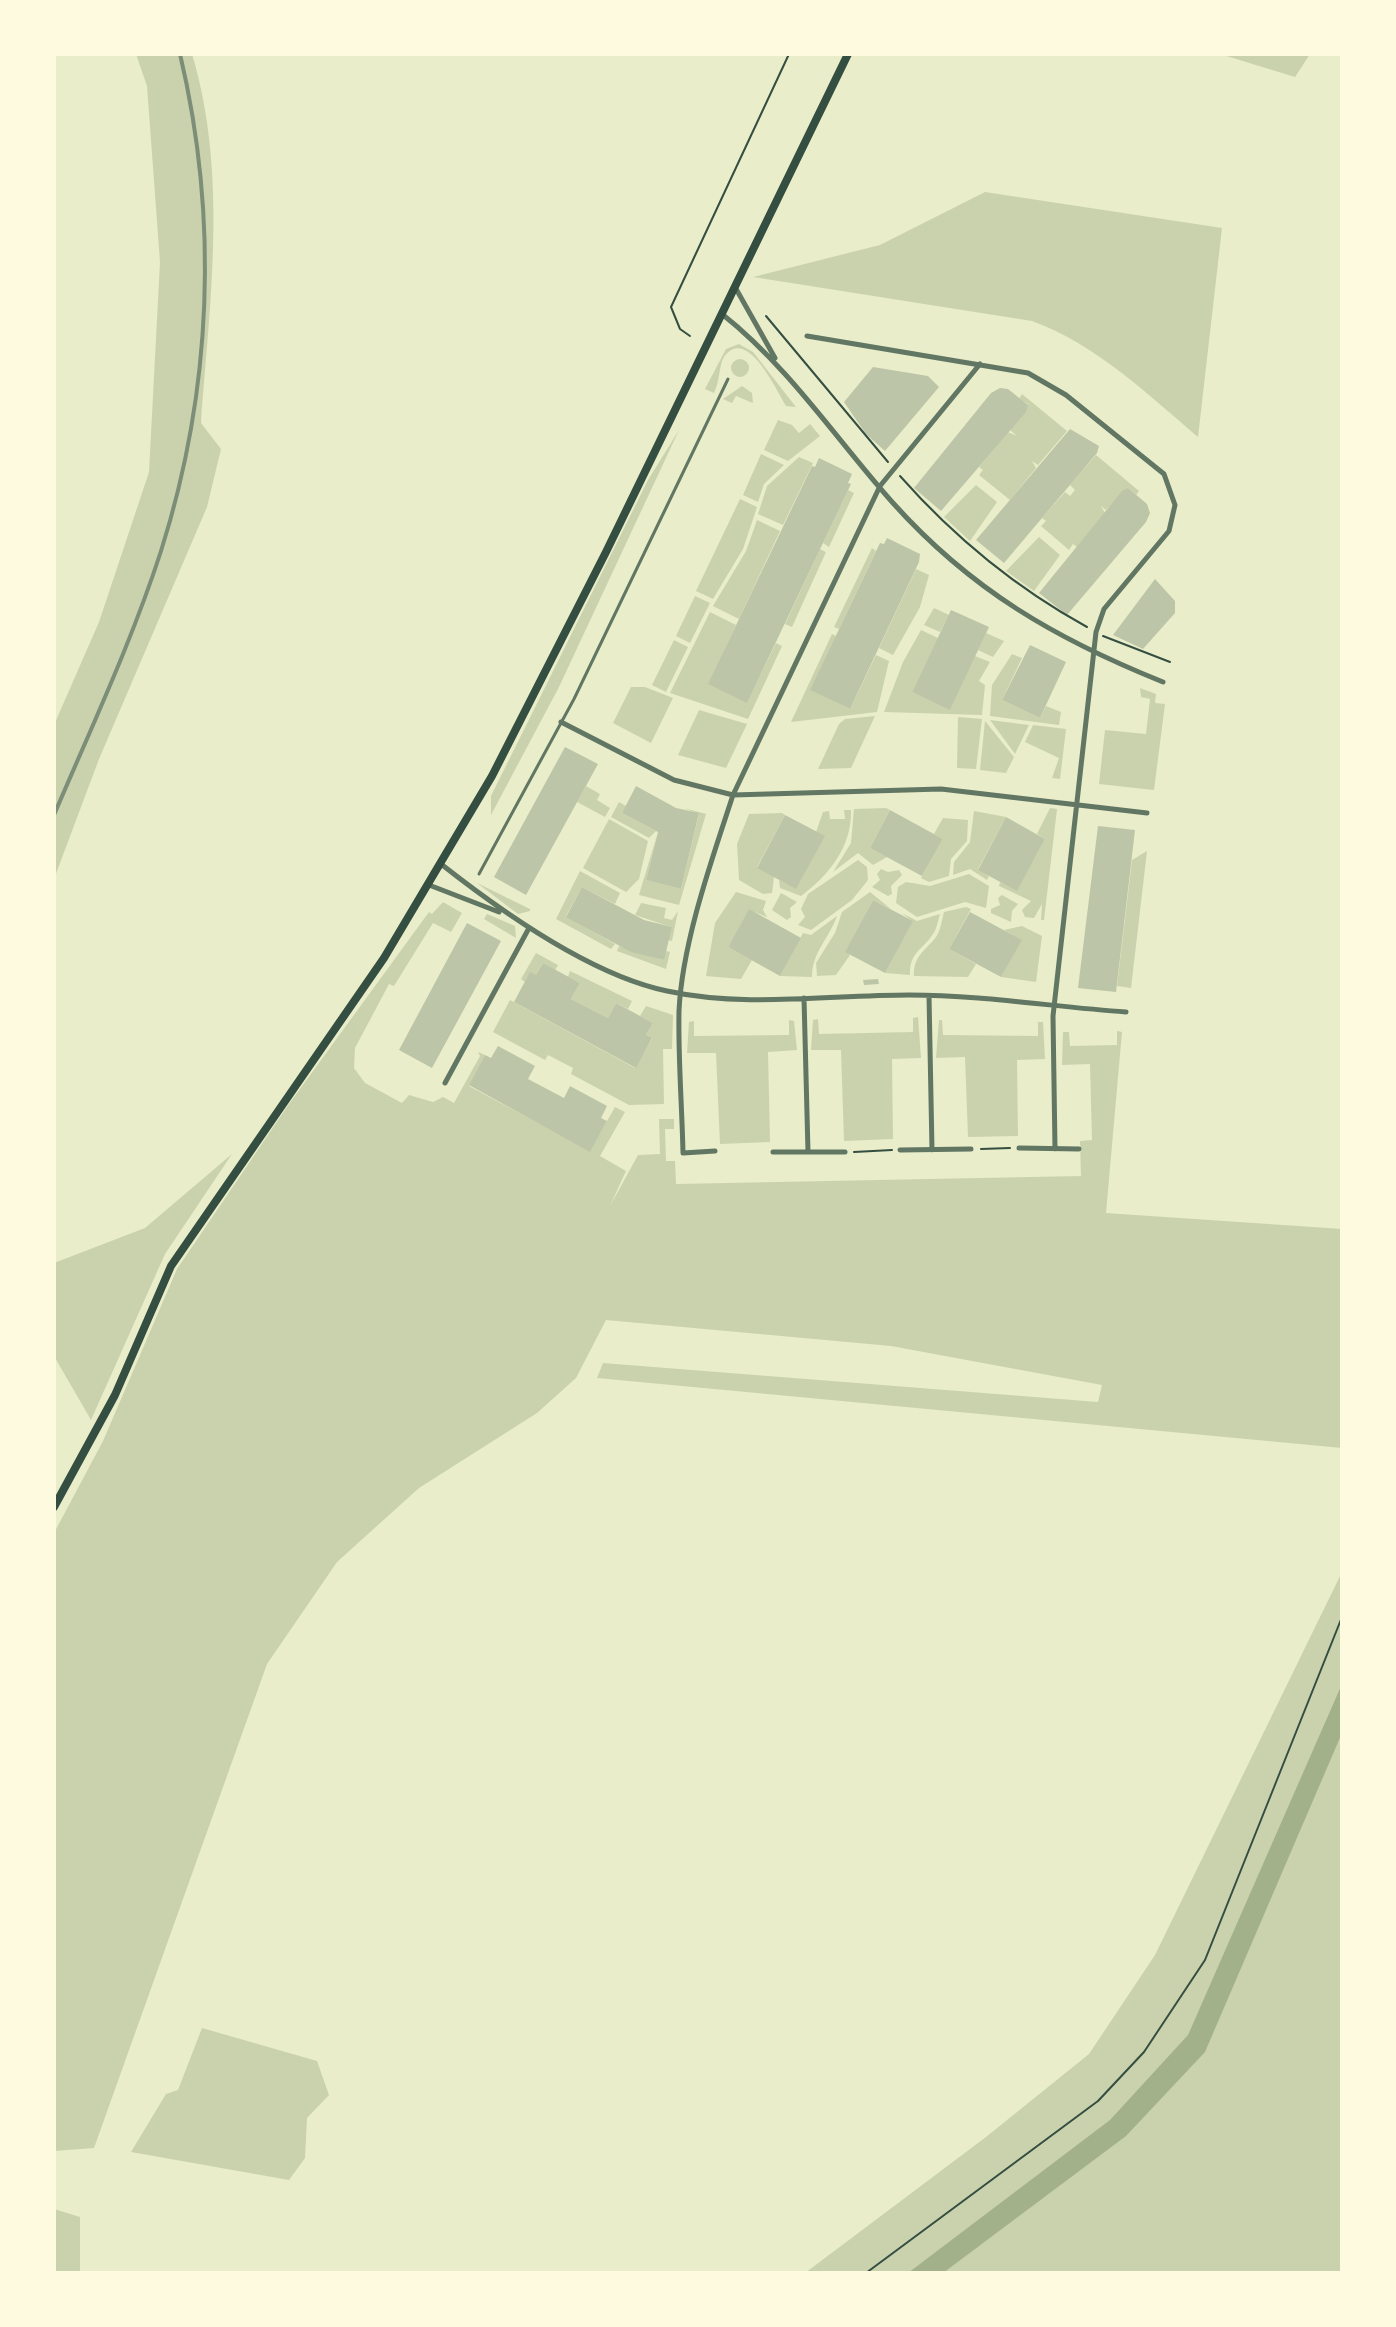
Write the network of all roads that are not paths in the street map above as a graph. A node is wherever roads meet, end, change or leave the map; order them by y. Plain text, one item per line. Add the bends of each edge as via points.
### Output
1 (848, 54) edge
2 (734, 283) junction
3 (720, 313) junction
4 (807, 336) dead end
5 (777, 362) junction
6 (981, 363) junction
7 (728, 379) dead end
8 (880, 486) junction
9 (1094, 653) junction
10 (1163, 682) dead end
11 (561, 722) junction
12 (733, 795) junction
13 (1077, 804) junction
14 (1147, 813) dead end
15 (441, 864) junction
16 (479, 874) dead end
17 (429, 885) junction
18 (507, 915) junction
19 (529, 928) junction
20 (682, 994) junction
21 (929, 996) junction
22 (804, 998) junction
23 (1055, 1006) junction
24 (1126, 1012) dead end
25 (445, 1083) dead end
26 (1019, 1148) road end
27 (971, 1149) road end
28 (1055, 1149) junction
29 (1079, 1149) dead end
30 (900, 1150) road end
31 (932, 1150) junction
32 (715, 1151) dead end
33 (773, 1152) dead end
34 (808, 1152) junction
35 (845, 1152) road end
36 (54, 1507) edge

1 - 2 main road
2 - 3 main road
2 - 5 street
3 - 5 street
3 - 15 main road via 570,626
4 - 6 street
5 - 8 street
6 - 8 street
6 - 9 street via 1028,373 1066,395 1169,482 1175,505 1169,531 1104,609
7 - 11 lane
8 - 9 street via 924,536 983,588 1026,618
8 - 12 street
9 - 10 street
9 - 13 street
11 - 12 street via 674,780
11 - 16 lane
12 - 13 street via 941,789
12 - 20 street via 697,912
13 - 14 street
13 - 23 street
15 - 17 main road
15 - 18 street
17 - 18 street
17 - 36 main road via 200,1221 159,1290 115,1395
18 - 19 street
19 - 20 street via 606,969
19 - 25 street
20 - 22 street
20 - 32 street via 683,1153
21 - 22 street
21 - 23 street
21 - 31 street
22 - 34 street
23 - 24 street
23 - 28 street
26 - 28 street
27 - 31 street
28 - 29 street
30 - 31 street
33 - 34 street
34 - 35 street

